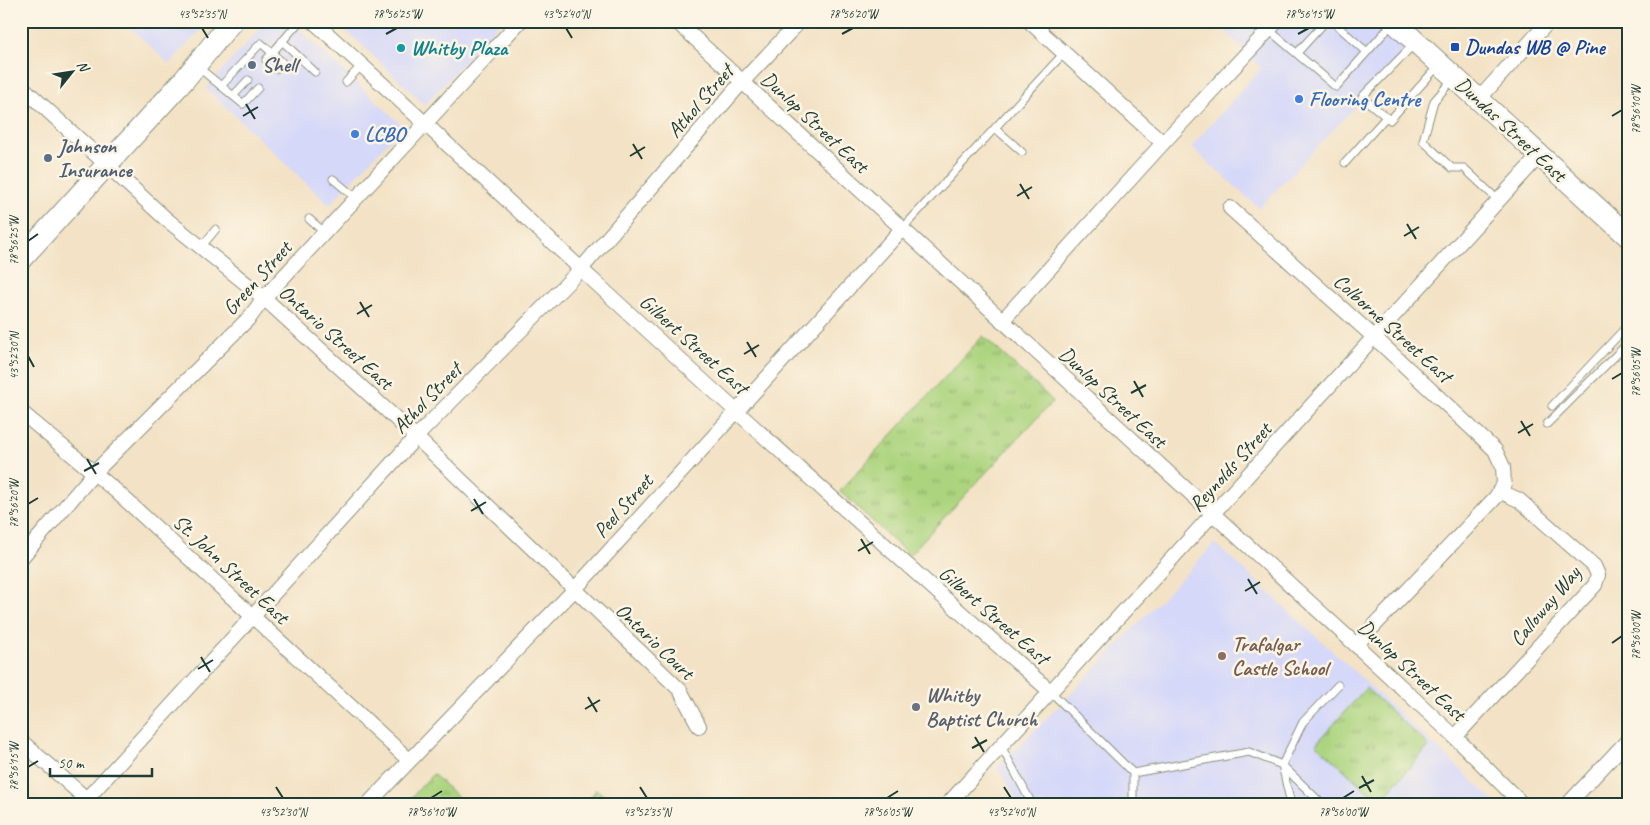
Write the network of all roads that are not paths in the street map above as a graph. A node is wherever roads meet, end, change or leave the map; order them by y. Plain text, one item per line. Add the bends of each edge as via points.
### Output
1 (232, 21) edge
2 (300, 21) edge
3 (314, 21) edge
4 (520, 21) edge
5 (676, 21) edge
6 (800, 21) edge
7 (1030, 21) edge
8 (1326, 21) edge
9 (1332, 21) edge
10 (1393, 21) edge
11 (1549, 21) edge
12 (1273, 25) edge
13 (282, 42) junction
14 (1417, 42) junction
15 (273, 52) junction
16 (1367, 52) junction
17 (1064, 53) junction
18 (1297, 53) junction
19 (266, 60) dead end
20 (196, 65) junction
21 (362, 65) junction
22 (276, 69) dead end
23 (1447, 70) junction
24 (315, 72) dead end
25 (248, 80) dead end
26 (346, 82) dead end
27 (742, 82) junction
28 (21, 86) edge
29 (221, 86) junction
30 (258, 88) dead end
31 (233, 96) junction
32 (1479, 99) junction
33 (1386, 117) junction
34 (426, 123) junction
35 (995, 128) junction
36 (1163, 143) junction
37 (1022, 152) dead end
38 (1540, 156) junction
39 (1345, 163) dead end
40 (106, 165) junction
41 (333, 178) dead end
42 (357, 200) junction
43 (1499, 201) junction
44 (1230, 208) dead end
45 (309, 219) dead end
46 (216, 229) dead end
47 (902, 229) junction
48 (326, 234) junction
49 (1629, 237) edge
50 (202, 246) junction
51 (21, 258) edge
52 (581, 269) junction
53 (264, 298) junction
54 (1002, 321) junction
55 (1629, 324) edge
56 (1374, 337) junction
57 (1629, 342) edge
58 (1552, 406) dead end
59 (737, 410) junction
60 (21, 412) edge
61 (1547, 424) dead end
62 (416, 437) junction
63 (95, 472) junction
64 (1499, 491) junction
65 (1213, 516) junction
66 (21, 558) edge
67 (575, 589) junction
68 (253, 616) junction
69 (1356, 645) junction
70 (1338, 685) dead end
71 (1051, 692) junction
72 (699, 726) dead end
73 (1455, 737) junction
74 (1629, 738) edge
75 (21, 742) edge
76 (1001, 746) junction
77 (409, 760) junction
78 (1282, 765) junction
79 (1134, 773) junction
80 (87, 802) edge
81 (368, 804) edge
82 (948, 804) edge
83 (1032, 804) edge
84 (1133, 804) edge
85 (1292, 804) edge
86 (1322, 804) edge
87 (1522, 804) edge
88 (1568, 804) edge

1 - 20 main road
2 - 13 lane
3 - 21 street, Gilbert Street East
4 - 34 street, Green Street
5 - 27 street, Dunlop Street East
6 - 27 street, Athol Street
7 - 17 street
8 - 18 lane
9 - 16 lane
10 - 14 main road, Dundas Street East
10 - 16 lane
11 - 32 street
12 - 18 lane
12 - 36 street
13 - 15 lane
13 - 24 lane
14 - 23 main road, Dundas Street East
14 - 33 lane via 1362,96
15 - 19 lane
15 - 22 lane via 282,62
15 - 29 lane via 261,43
16 - 18 lane via 1336,87
17 - 35 lane
17 - 36 street
20 - 29 lane
20 - 40 main road
21 - 26 lane
21 - 34 street, Gilbert Street East
23 - 32 main road, Dundas Street East
23 - 33 lane via 1390,120
23 - 43 lane via 1423,141 1452,168 1464,168
25 - 31 lane
27 - 47 street, Dunlop Street East
27 - 52 street, Athol Street
28 - 40 street, Ontario Street East
29 - 31 lane
30 - 31 lane via 243,104
32 - 38 main road, Dundas Street East
33 - 39 lane
34 - 42 street, Green Street
34 - 52 street, Gilbert Street East
35 - 37 lane
35 - 47 lane
36 - 54 street
38 - 43 street, Reynolds Street
38 - 49 main road, Dundas Street East
40 - 50 street, Ontario Street East via 166,219
40 - 51 main road
41 - 42 lane
42 - 48 street, Green Street
43 - 56 street, Reynolds Street
44 - 56 street, Colborne Street East
45 - 48 lane
46 - 50 lane
47 - 54 street, Dunlop Street East
47 - 59 street, Peel Street
48 - 53 street, Green Street
50 - 53 street, Ontario Street East
52 - 59 street, Gilbert Street East
52 - 62 street, Athol Street
53 - 62 street, Ontario Street East
53 - 63 street, Green Street via 250,317
54 - 65 street, Dunlop Street East
55 - 58 lane
56 - 64 street, Colborne Street East via 1494,450 1503,467 1504,484
56 - 65 street, Reynolds Street
57 - 61 lane
59 - 67 street, Peel Street
59 - 71 street, Gilbert Street East
60 - 63 street, St. John Street East
62 - 67 street, Ontario Street East
62 - 68 street, Athol Street
63 - 66 street, Green Street
63 - 68 street, St. John Street East
64 - 69 street
64 - 73 street, Calloway Way via 1519,500 1594,566 1598,575 1594,585
65 - 69 street, Dunlop Street East
65 - 71 street, Reynolds Street
67 - 72 street, Ontario Court via 680,690
67 - 77 street, Peel Street
68 - 77 street, St. John Street East
68 - 80 street, Athol Street
69 - 73 street, Dunlop Street East
70 - 78 lane via 1303,722
71 - 76 street, Reynolds Street
71 - 79 lane
73 - 87 street, Dunlop Street East
74 - 88 street
75 - 80 street
76 - 82 street, Reynolds Street
76 - 83 lane
77 - 81 street, Peel Street
78 - 79 lane via 1249,752
78 - 85 lane
78 - 86 lane
79 - 84 lane

